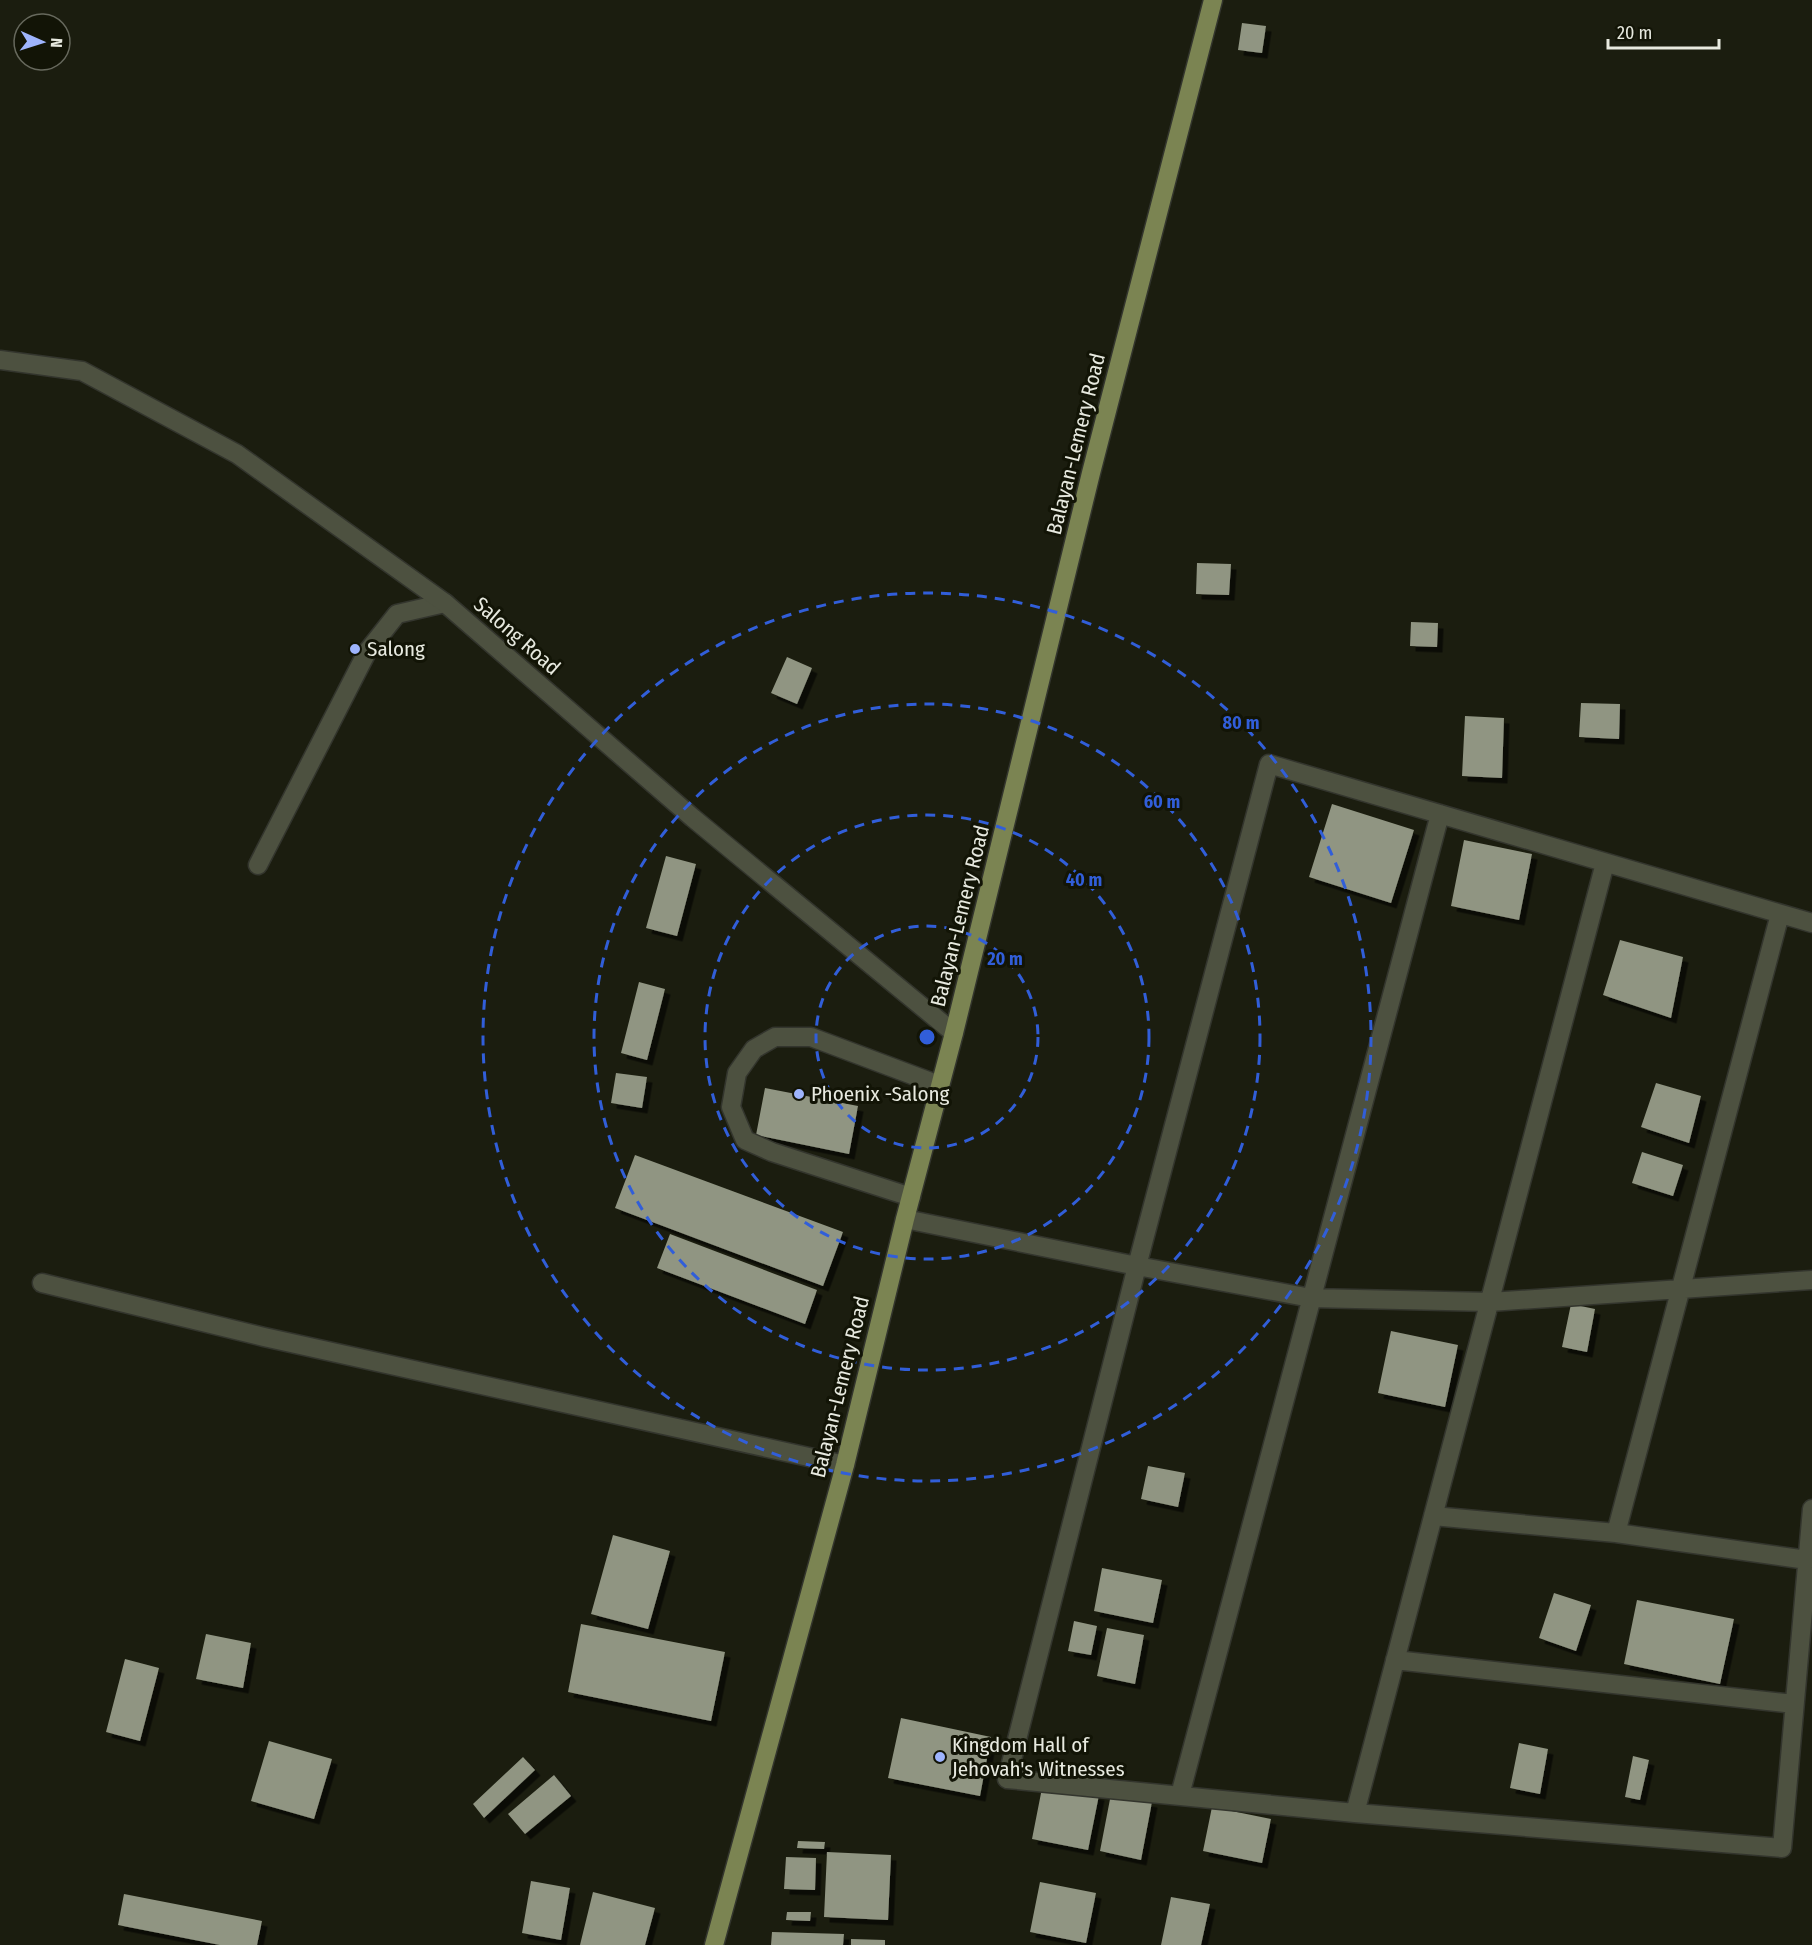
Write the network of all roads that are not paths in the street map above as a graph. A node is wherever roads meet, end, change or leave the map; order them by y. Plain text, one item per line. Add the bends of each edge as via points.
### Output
1 (1213, 0) edge
2 (0, 360) edge
3 (445, 603) junction
4 (1440, 814) junction
5 (1605, 863) junction
6 (258, 865) dead end
7 (1780, 914) junction
8 (1812, 923) edge
9 (954, 1033) junction
10 (939, 1085) junction
11 (911, 1197) junction
12 (905, 1219) junction
13 (1137, 1266) junction
14 (1812, 1280) edge
15 (42, 1283) dead end
16 (1681, 1289) junction
17 (1311, 1298) junction
18 (1490, 1302) junction
19 (845, 1465) junction
20 (1812, 1509) edge
21 (1433, 1516) junction
22 (1616, 1533) junction
23 (1808, 1560) junction
24 (1395, 1660) junction
25 (1794, 1704) junction
26 (1180, 1795) junction
27 (1354, 1813) junction
28 (714, 1945) edge

1 - 9 main road, Balayan-Lemery Road via 1094,461
2 - 3 street, Salong Road via 82,371 237,454
3 - 6 street via 397,614 367,652
3 - 9 street, Salong Road via 693,818
4 - 5 street
4 - 13 street via 1269,764
4 - 17 street
5 - 7 street
5 - 18 street
7 - 8 street
7 - 16 street
9 - 10 main road, Balayan-Lemery Road
10 - 11 main road, Balayan-Lemery Road
10 - 11 street via 811,1037 775,1037 754,1049 737,1073 731,1107 745,1140
11 - 12 main road, Balayan-Lemery Road
12 - 13 street
12 - 19 main road, Balayan-Lemery Road
13 - 17 street
13 - 26 street via 1007,1779
14 - 16 street
15 - 19 street via 264,1337
16 - 18 street
16 - 22 street
17 - 18 street
17 - 26 street
18 - 21 street
19 - 28 main road, Balayan-Lemery Road
20 - 23 street
21 - 22 street
21 - 24 street
22 - 23 street
23 - 25 street
24 - 25 street
24 - 27 street
25 - 27 street via 1782,1848
26 - 27 street

